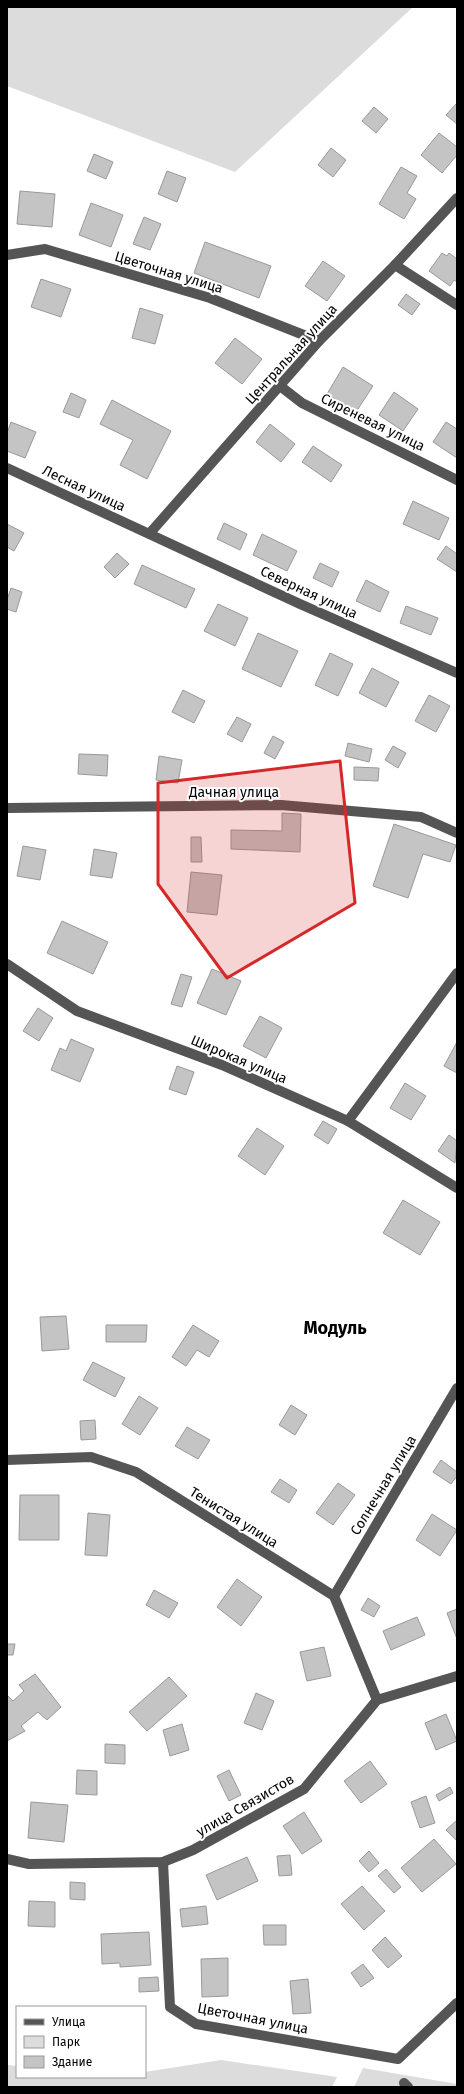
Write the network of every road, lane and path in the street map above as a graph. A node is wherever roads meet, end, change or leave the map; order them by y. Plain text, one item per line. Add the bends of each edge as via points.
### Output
1 (457, 198) edge
2 (7, 255) edge
3 (395, 265) junction
4 (457, 305) edge
5 (319, 341) junction
6 (280, 386) junction
7 (7, 468) edge
8 (457, 480) edge
9 (150, 533) junction
10 (457, 673) edge
11 (7, 808) edge
12 (457, 833) edge
13 (7, 964) edge
14 (457, 974) edge
15 (348, 1121) junction
16 (457, 1188) edge
17 (457, 1388) edge
18 (7, 1460) edge
19 (334, 1596) junction
20 (457, 1676) edge
21 (377, 1700) junction
22 (7, 1859) edge
23 (163, 1862) junction
24 (457, 2004) edge

1 - 3 street, Центральная улица
2 - 5 street, Цветочная улица via 45,249 210,298
3 - 4 street
3 - 5 street, Центральная улица
5 - 6 street, Центральная улица
6 - 8 street, Сиреневая улица via 302,403
6 - 9 street, Центральная улица
7 - 9 street, Лесная улица
9 - 10 street, Северная улица via 300,604
11 - 12 street, Дачная улица via 281,805 421,817
13 - 15 street, Широкая улица via 78,1011 222,1065
14 - 15 street
15 - 16 street, Широкая улица
17 - 19 street, Солнечная улица
18 - 19 street, Тенистая улица via 91,1457 136,1472
19 - 21 street
20 - 21 street
21 - 23 street, улица Связистов via 304,1789 193,1850
22 - 23 street, улица Связистов via 29,1864
23 - 24 street, Цветочная улица via 170,2007 196,2024 398,2059

